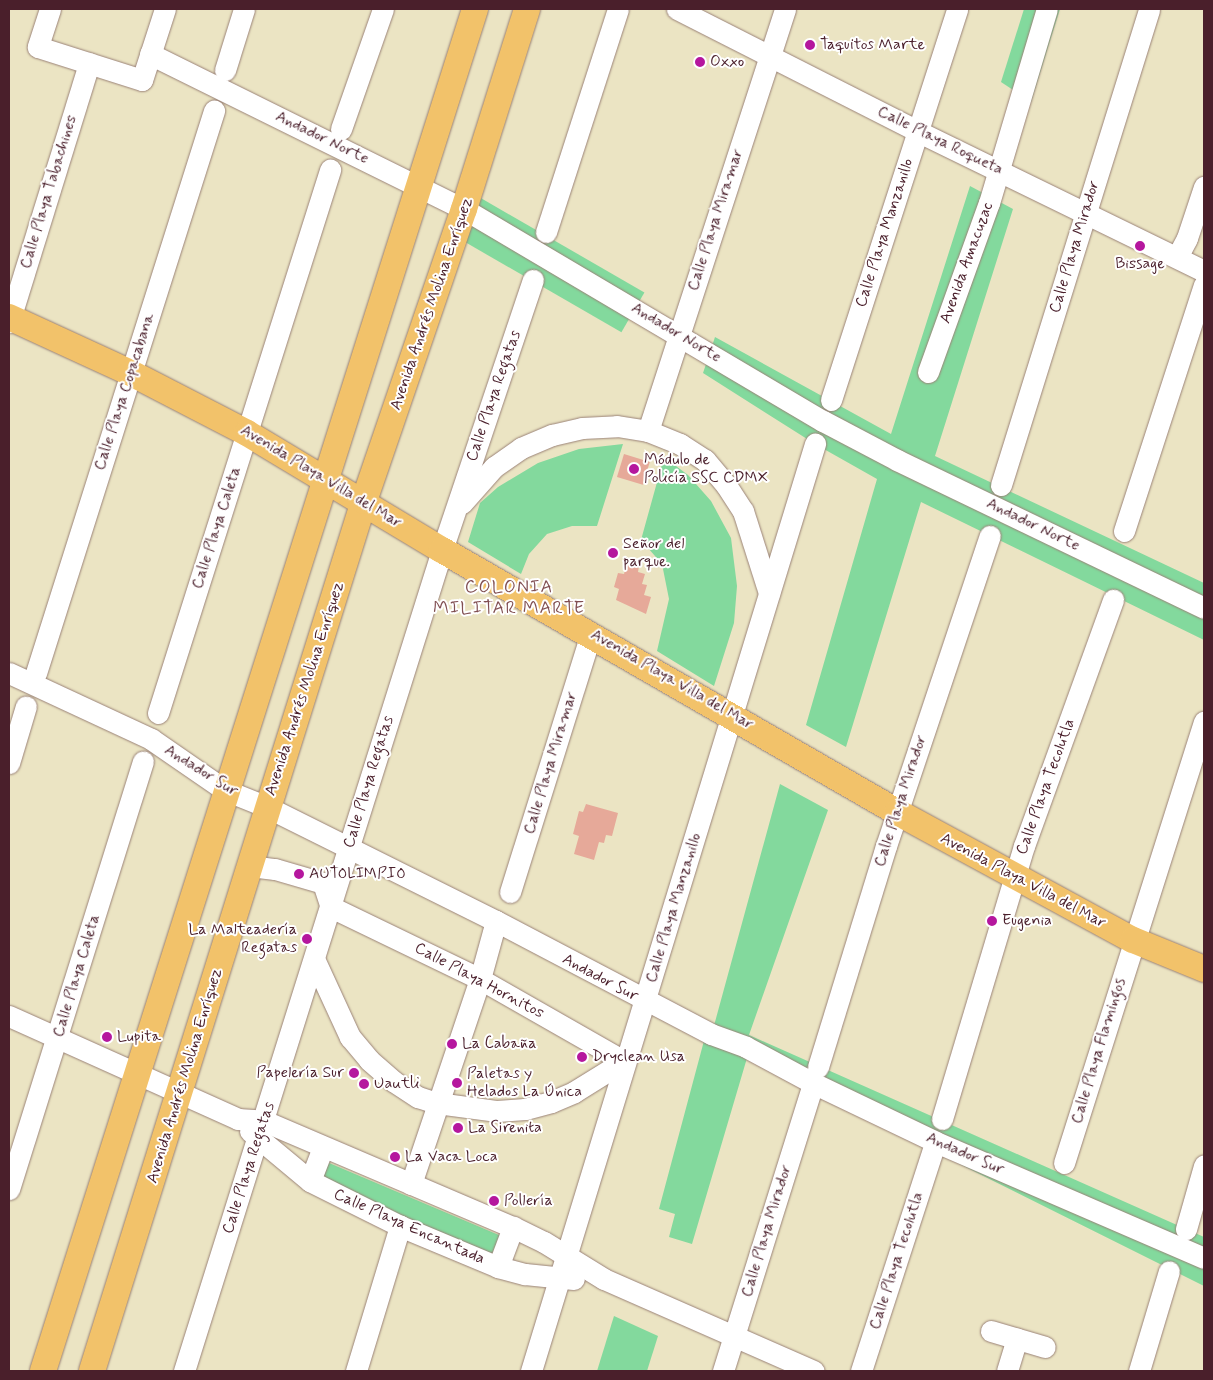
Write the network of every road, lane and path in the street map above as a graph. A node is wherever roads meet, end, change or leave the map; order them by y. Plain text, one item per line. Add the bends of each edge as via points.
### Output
1 (50, 9) edge
2 (165, 9) edge
3 (244, 9) edge
4 (383, 9) edge
5 (475, 9) edge
6 (527, 9) edge
7 (618, 9) edge
8 (678, 9) edge
9 (785, 9) edge
10 (957, 9) edge
11 (1047, 9) edge
12 (1149, 9) edge
13 (150, 54) junction
14 (770, 56) junction
15 (89, 63) junction
16 (225, 70) dead end
17 (214, 111) dead end
18 (341, 129) dead end
19 (919, 132) junction
20 (330, 170) dead end
21 (998, 170) junction
22 (419, 186) junction
23 (1204, 187) edge
24 (464, 209) junction
25 (1086, 213) junction
26 (546, 232) dead end
27 (1177, 257) junction
28 (1204, 271) edge
29 (533, 280) dead end
30 (1204, 286) edge
31 (9, 319) edge
32 (679, 335) junction
33 (928, 372) dead end
34 (131, 373) junction
35 (831, 400) dead end
36 (648, 431) junction
37 (247, 433) junction
38 (815, 444) dead end
39 (326, 479) junction
40 (1001, 485) dead end
41 (364, 501) junction
42 (456, 508) junction
43 (1124, 531) dead end
44 (990, 536) dead end
45 (442, 550) junction
46 (769, 593) junction
47 (1113, 600) dead end
48 (1204, 608) edge
49 (591, 634) junction
50 (36, 672) dead end
51 (9, 673) edge
52 (26, 706) dead end
53 (158, 714) dead end
54 (732, 715) junction
55 (1204, 722) edge
56 (143, 762) dead end
57 (9, 763) edge
58 (226, 790) junction
59 (267, 807) junction
60 (897, 812) junction
61 (348, 848) junction
62 (250, 866) junction
63 (1015, 878) junction
64 (510, 892) dead end
65 (331, 907) junction
66 (496, 921) junction
67 (1133, 940) junction
68 (314, 961) junction
69 (1204, 969) edge
70 (480, 979) junction
71 (646, 1002) junction
72 (9, 1016) edge
73 (58, 1037) junction
74 (624, 1061) junction
75 (818, 1067) dead end
76 (138, 1074) junction
77 (811, 1090) dead end
78 (180, 1094) junction
79 (437, 1104) junction
80 (942, 1119) dead end
81 (261, 1131) junction
82 (323, 1147) junction
83 (933, 1150) dead end
84 (1064, 1163) dead end
85 (1204, 1166) edge
86 (310, 1181) junction
87 (412, 1184) junction
88 (9, 1189) edge
89 (400, 1226) junction
90 (513, 1227) junction
91 (1186, 1229) dead end
92 (565, 1254) junction
93 (1204, 1258) edge
94 (498, 1267) junction
95 (1168, 1271) dead end
96 (559, 1278) junction
97 (604, 1279) junction
98 (991, 1331) dead end
99 (734, 1337) junction
100 (1017, 1339) junction
101 (1044, 1347) dead end
102 (43, 1371) edge
103 (92, 1371) edge
104 (184, 1371) edge
105 (356, 1371) edge
106 (531, 1371) edge
107 (723, 1371) edge
108 (814, 1371) edge
109 (861, 1371) edge
110 (1007, 1371) edge
111 (1139, 1371) edge

1 - 15 street via 38,47
2 - 13 street
3 - 16 street
4 - 18 street
5 - 22 main road
6 - 24 main road, Avenida Andrés Molina Enríquez
7 - 26 street
8 - 14 street, Calle Playa Roqueta
9 - 14 street, Calle Playa Miramar
10 - 19 street, Calle Playa Manzanillo
11 - 21 street, Avenida Amacuzac
12 - 25 street, Calle Playa Mirador
13 - 15 street via 142,80
13 - 22 street, Andador Norte
14 - 19 street, Calle Playa Roqueta
14 - 32 street, Calle Playa Miramar
15 - 31 street, Calle Playa Tabachines
17 - 34 street, Calle Playa Copacabana
19 - 21 street, Calle Playa Roqueta
19 - 35 street, Calle Playa Manzanillo
20 - 37 street, Calle Playa Caleta
21 - 25 street, Calle Playa Roqueta
21 - 33 street, Avenida Amacuzac
22 - 24 street, Andador Norte
22 - 39 main road
23 - 27 street
24 - 32 street, Andador Norte
24 - 41 main road, Avenida Andrés Molina Enríquez
25 - 27 street, Calle Playa Roqueta
25 - 40 street, Calle Playa Mirador
27 - 28 street, Calle Playa Roqueta
29 - 42 street, Calle Playa Regatas
30 - 43 street
31 - 34 main road, Avenida Playa Villa del Mar
32 - 36 street, Calle Playa Miramar
32 - 48 street, Andador Norte via 898,460
34 - 37 main road, Avenida Playa Villa del Mar
34 - 50 street, Calle Playa Copacabana
36 - 42 street via 617,426 582,428 544,438 521,448 494,466
36 - 46 street via 680,444 705,460 726,485 743,511
37 - 39 main road, Avenida Playa Villa del Mar
37 - 53 street, Calle Playa Caleta
38 - 46 street, Calle Playa Manzanillo
39 - 41 main road, Avenida Playa Villa del Mar
39 - 58 main road
41 - 45 main road, Avenida Playa Villa del Mar
41 - 59 main road, Avenida Andrés Molina Enríquez
42 - 45 street, Calle Playa Regatas
44 - 60 street, Calle Playa Mirador
45 - 49 main road, Avenida Playa Villa del Mar
45 - 61 street, Calle Playa Regatas
46 - 54 street, Calle Playa Manzanillo
47 - 63 street, Calle Playa Tecolutla
49 - 54 main road, Avenida Playa Villa del Mar
49 - 64 street, Calle Playa Miramar
51 - 58 street, Andador Sur via 151,738
52 - 57 street
54 - 60 main road, Avenida Playa Villa del Mar
54 - 71 street, Calle Playa Manzanillo
55 - 67 street, Calle Playa Flamingos
56 - 73 street, Calle Playa Caleta
58 - 59 street, Andador Sur
58 - 76 main road
59 - 61 street, Andador Sur
59 - 62 main road, Avenida Andrés Molina Enríquez
60 - 63 main road, Avenida Playa Villa del Mar
60 - 75 street, Calle Playa Mirador
61 - 65 street, Calle Playa Regatas
61 - 66 street, Andador Sur
62 - 65 street via 275,869 323,884
62 - 78 main road, Avenida Andrés Molina Enríquez
63 - 67 main road, Avenida Playa Villa del Mar
63 - 80 street, Calle Playa Tecolutla
65 - 68 street, Calle Playa Regatas
65 - 70 street, Calle Playa Hornitos
66 - 70 street
66 - 71 street, Andador Sur
67 - 69 main road, Avenida Playa Villa del Mar
67 - 84 street, Calle Playa Flamingos
68 - 79 street via 346,1029 369,1060 393,1082
68 - 81 street, Calle Playa Regatas
70 - 74 street, Calle Playa Hornitos
70 - 79 street
71 - 74 street, Calle Playa Manzanillo
71 - 93 street, Andador Sur via 711,1034 746,1047 936,1142
72 - 73 street, Calle Playa Encantada
73 - 76 street, Calle Playa Encantada
73 - 88 street, Calle Playa Caleta
74 - 79 street via 566,1095 525,1109 497,1111
74 - 92 street, Calle Playa Manzanillo
76 - 78 street, Calle Playa Encantada
76 - 102 main road
77 - 99 street, Calle Playa Mirador
78 - 81 street, Calle Playa Encantada
78 - 103 main road, Avenida Andrés Molina Enríquez
79 - 87 street
81 - 82 street, Calle Playa Encantada
81 - 86 street, Calle Playa Encantada
81 - 104 street, Calle Playa Regatas
82 - 86 street
82 - 87 street, Calle Playa Encantada
83 - 109 street, Calle Playa Tecolutla
85 - 91 street
86 - 89 street, Calle Playa Encantada
87 - 90 street, Calle Playa Encantada
89 - 94 street, Calle Playa Encantada
89 - 105 street
90 - 92 street, Calle Playa Encantada
90 - 94 street
92 - 96 street, Calle Playa Manzanillo
92 - 97 street, Calle Playa Encantada
94 - 96 street, Calle Playa Encantada
95 - 111 street
96 - 97 street, Calle Playa Encantada
96 - 106 street, Calle Playa Manzanillo
97 - 99 street, Calle Playa Encantada
98 - 100 street
99 - 107 street, Calle Playa Mirador
99 - 108 street, Calle Playa Encantada
100 - 101 street
100 - 110 street

